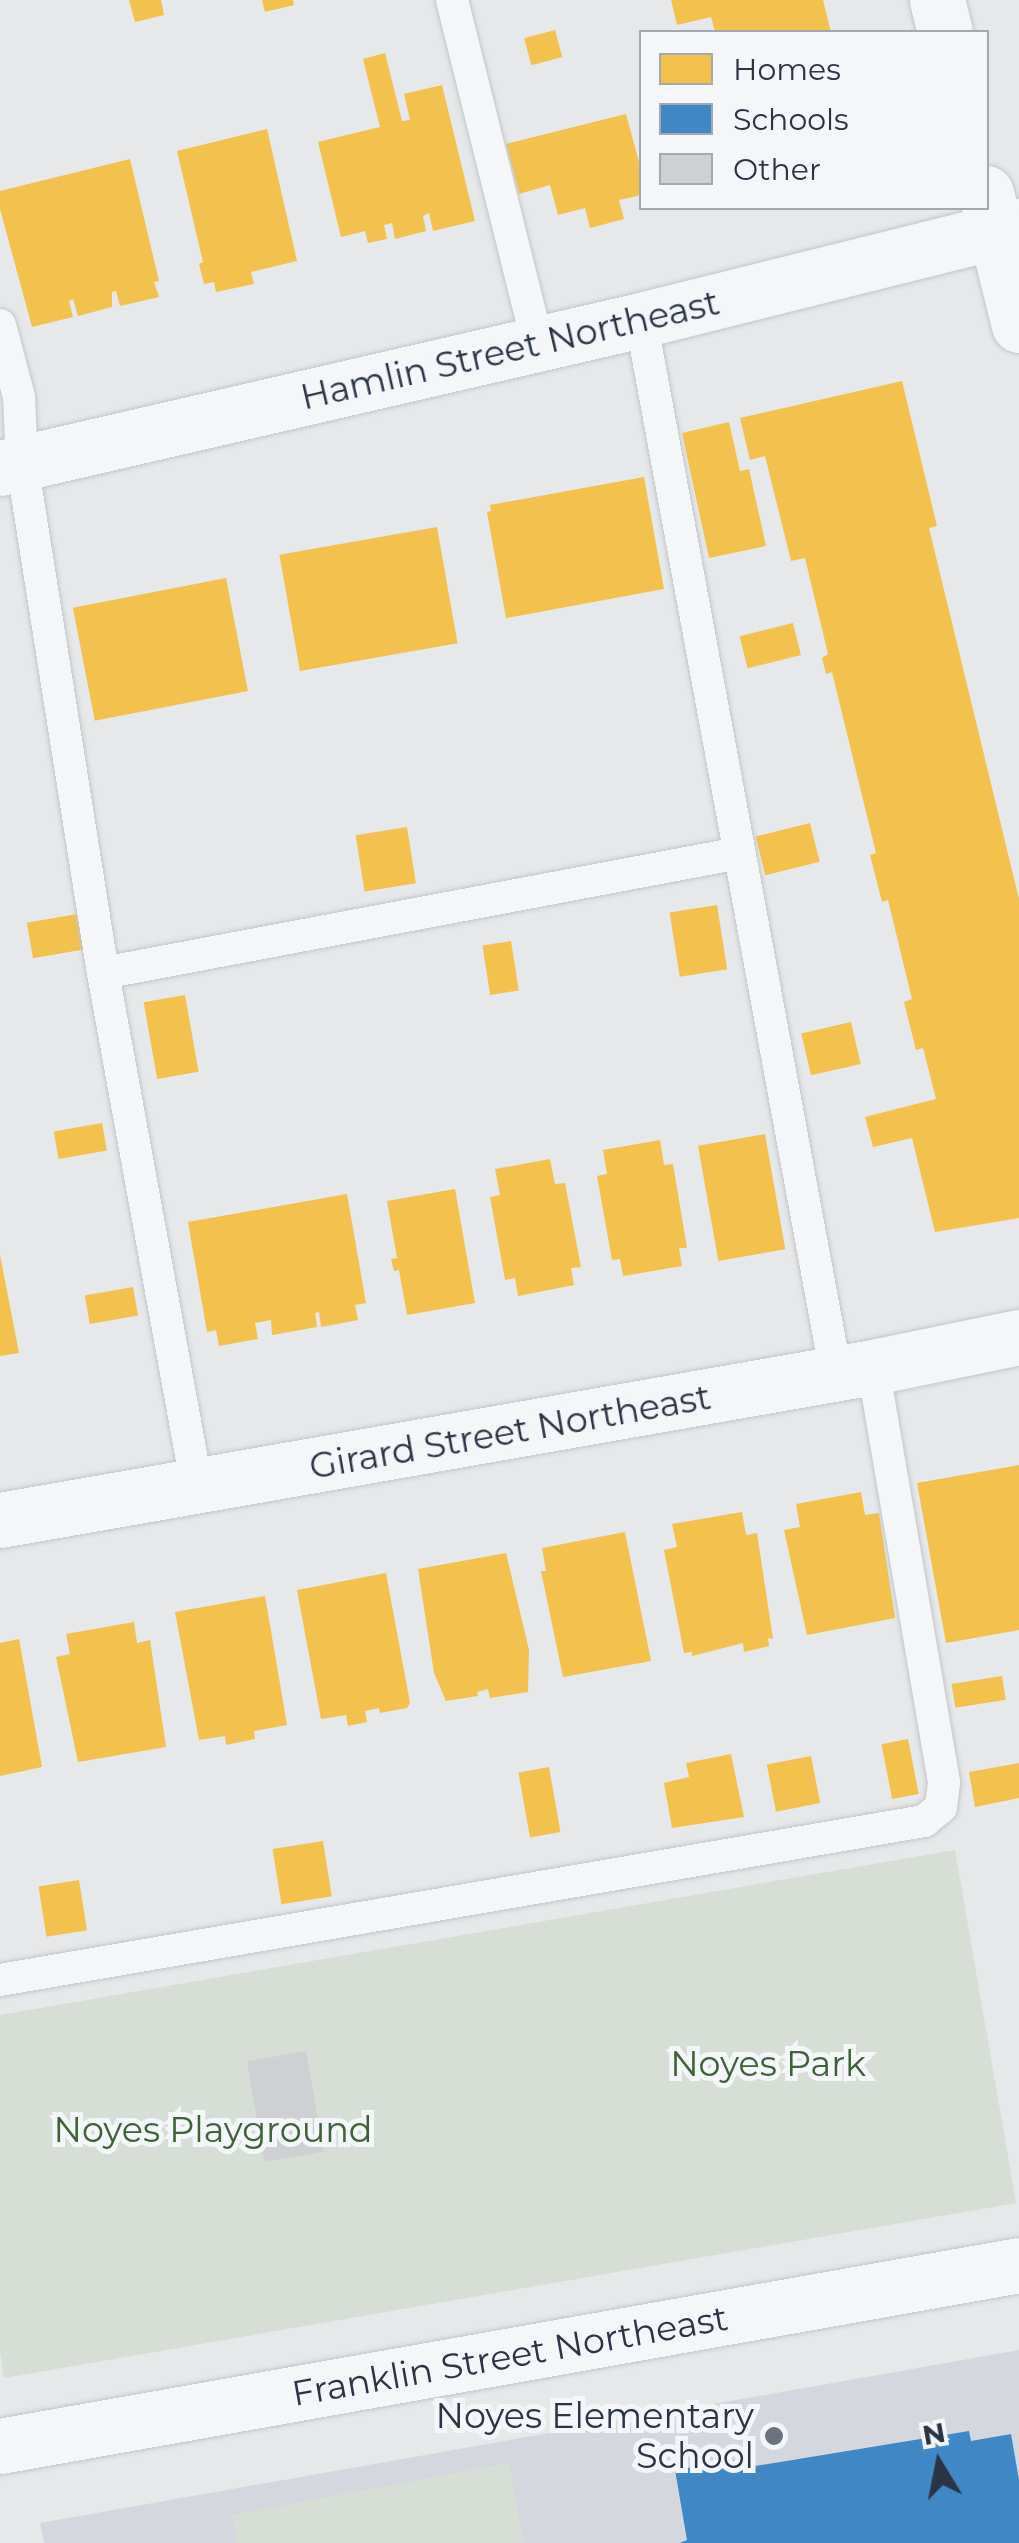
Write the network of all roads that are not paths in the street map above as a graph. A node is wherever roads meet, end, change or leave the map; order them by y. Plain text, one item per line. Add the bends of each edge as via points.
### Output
1 (452, 0) edge
2 (937, 0) edge
3 (944, 30) edge
4 (1001, 217) edge
5 (641, 320) junction
6 (0, 325) edge
7 (1019, 326) edge
8 (538, 345) junction
9 (11, 466) edge
10 (739, 853) junction
11 (103, 974) junction
12 (1019, 1337) edge
13 (854, 1371) junction
14 (197, 1487) junction
15 (0, 1520) edge
16 (0, 1980) edge
17 (1019, 2265) edge
18 (0, 2446) edge

1 - 8 lane
2 - 3 street
4 - 5 street, Hamlin Street Northeast
4 - 7 street
5 - 8 street, Hamlin Street Northeast
5 - 10 lane
6 - 9 lane via 18,397
8 - 9 street, Hamlin Street Northeast
9 - 11 lane
10 - 11 lane
10 - 13 lane
11 - 14 lane
12 - 13 street, Girard Street Northeast
13 - 14 street, Girard Street Northeast
13 - 16 lane via 944,1782 941,1807 924,1821
14 - 15 street, Girard Street Northeast
17 - 18 street, Franklin Street Northeast

